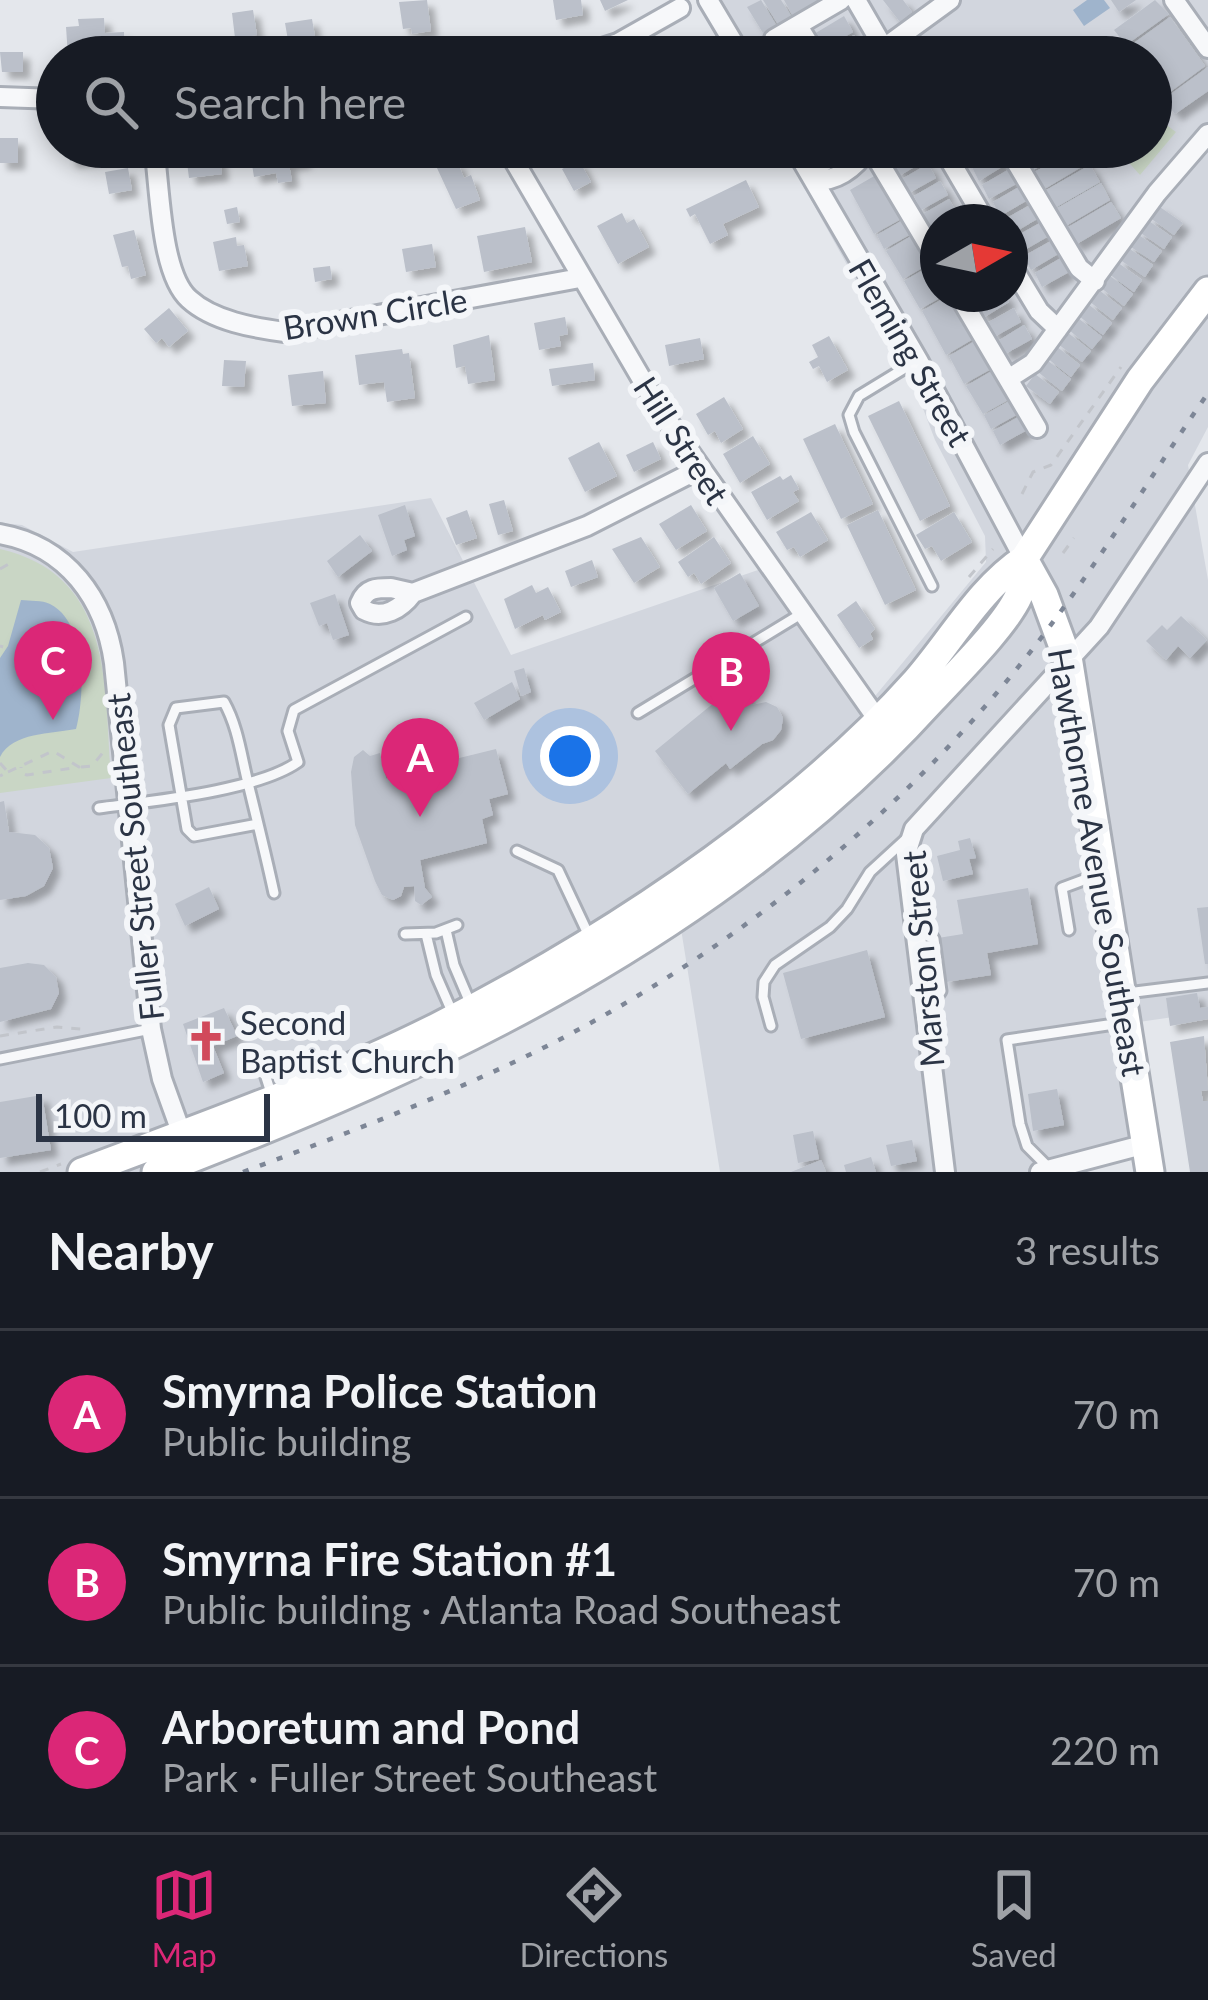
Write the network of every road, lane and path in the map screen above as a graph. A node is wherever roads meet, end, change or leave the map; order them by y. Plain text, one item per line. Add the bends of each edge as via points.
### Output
1 (708, 0) edge
2 (841, 0) edge
3 (856, 0) edge
4 (950, 0) edge
5 (1174, 0) edge
6 (680, 8) dead end
7 (798, 26) junction
8 (631, 36) edge
9 (729, 36) edge
10 (780, 36) edge
11 (804, 36) edge
12 (877, 36) edge
13 (906, 36) edge
14 (1208, 48) edge
15 (0, 98) edge
16 (36, 99) edge
17 (1208, 134) edge
18 (157, 168) edge
19 (518, 168) edge
20 (806, 168) edge
21 (819, 168) edge
22 (852, 168) edge
23 (882, 168) edge
24 (954, 168) edge
25 (1019, 168) edge
26 (814, 181) junction
27 (975, 204) edge
28 (920, 231) edge
29 (580, 278) junction
30 (1095, 281) junction
31 (1208, 290) edge
32 (1028, 293) edge
33 (969, 312) edge
34 (1058, 329) junction
35 (918, 360) junction
36 (1008, 379) junction
37 (1037, 428) dead end
38 (1208, 463) edge
39 (699, 469) junction
40 (0, 534) edge
41 (1074, 538) dead end
42 (1064, 554) dead end
43 (1024, 559) junction
44 (14, 561) dead end
45 (0, 569) edge
46 (932, 586) dead end
47 (413, 593) dead end
48 (801, 614) junction
49 (1052, 615) junction
50 (466, 617) dead end
51 (1000, 622) junction
52 (1069, 663) junction
53 (638, 713) dead end
54 (887, 730) junction
55 (105, 749) dead end
56 (0, 764) edge
57 (21, 767) junction
58 (80, 767) junction
59 (8, 772) junction
60 (0, 776) edge
61 (248, 782) junction
62 (180, 795) junction
63 (129, 804) junction
64 (99, 808) dead end
65 (258, 824) junction
66 (910, 835) junction
67 (757, 843) junction
68 (517, 851) dead end
69 (1102, 874) junction
70 (274, 893) dead end
71 (1069, 930) dead end
72 (405, 934) dead end
73 (426, 934) junction
74 (591, 940) junction
75 (1208, 983) edge
76 (1122, 993) junction
77 (470, 1019) junction
78 (1126, 1022) junction
79 (771, 1026) dead end
80 (86, 1028) dead end
81 (151, 1029) junction
82 (0, 1036) edge
83 (0, 1059) edge
84 (186, 1146) junction
85 (1148, 1158) edge
86 (1045, 1170) edge
87 (82, 1172) edge
88 (156, 1172) edge
89 (945, 1172) edge

1 - 9 street
2 - 7 street
3 - 12 street
4 - 13 street
5 - 14 street
6 - 8 street
7 - 10 street
7 - 11 street
15 - 16 street
17 - 30 street
18 - 29 street, Brown Circle via 171,272 188,299 254,328 285,332
19 - 29 street, Hill Street
20 - 26 street, Fleming Street
21 - 26 street
22 - 26 street
23 - 28 street
24 - 27 street
25 - 30 street
26 - 35 street, Fleming Street
29 - 39 street, Hill Street
30 - 34 street
31 - 43 main road
32 - 34 street
33 - 36 street
34 - 36 street via 1033,363
35 - 43 street, Fleming Street
35 - 46 lane via 859,396 849,415
36 - 37 street
38 - 52 street, Marston Street
39 - 47 street via 587,526
39 - 48 street, Hill Street
40 - 63 street, Fuller Street Southeast via 45,549 71,569 105,617
41 - 42 path
43 - 49 main road, Hawthorne Avenue Southeast
43 - 51 main road via 1019,595
43 - 54 main road via 1002,574
44 - 45 path
48 - 53 lane
48 - 54 street, Hill Street
49 - 51 main road
49 - 52 main road, Hawthorne Avenue Southeast
50 - 61 lane via 294,710 288,730 298,762
51 - 54 main road
52 - 66 street, Marston Street
52 - 69 main road, Hawthorne Avenue Southeast
54 - 67 main road via 820,775
55 - 58 path via 92,766
56 - 59 path
57 - 58 path via 26,776
57 - 58 path via 52,751
57 - 59 path
59 - 60 path
61 - 62 lane
61 - 62 lane via 224,701 176,708 169,725
61 - 65 lane
62 - 63 lane
62 - 65 lane via 183,824 194,836
63 - 64 lane
63 - 81 street, Fuller Street Southeast
65 - 70 lane
66 - 79 lane via 830,926 775,964 763,997
66 - 89 street, Marston Street
67 - 74 main road
67 - 77 main road via 602,965
68 - 74 lane via 558,870
69 - 71 lane via 1062,888
69 - 76 main road, Hawthorne Avenue Southeast
72 - 73 lane
73 - 77 lane via 436,976
73 - 77 lane via 452,927
74 - 77 main road
75 - 76 lane
76 - 78 main road, Hawthorne Avenue Southeast
77 - 84 main road via 346,1097
77 - 84 main road via 268,1085
78 - 85 main road, Hawthorne Avenue Southeast
78 - 86 lane via 1007,1040 1020,1124
80 - 82 path
81 - 83 lane
81 - 84 street, Fuller Street Southeast
84 - 87 main road
84 - 88 main road
85 - 86 street

